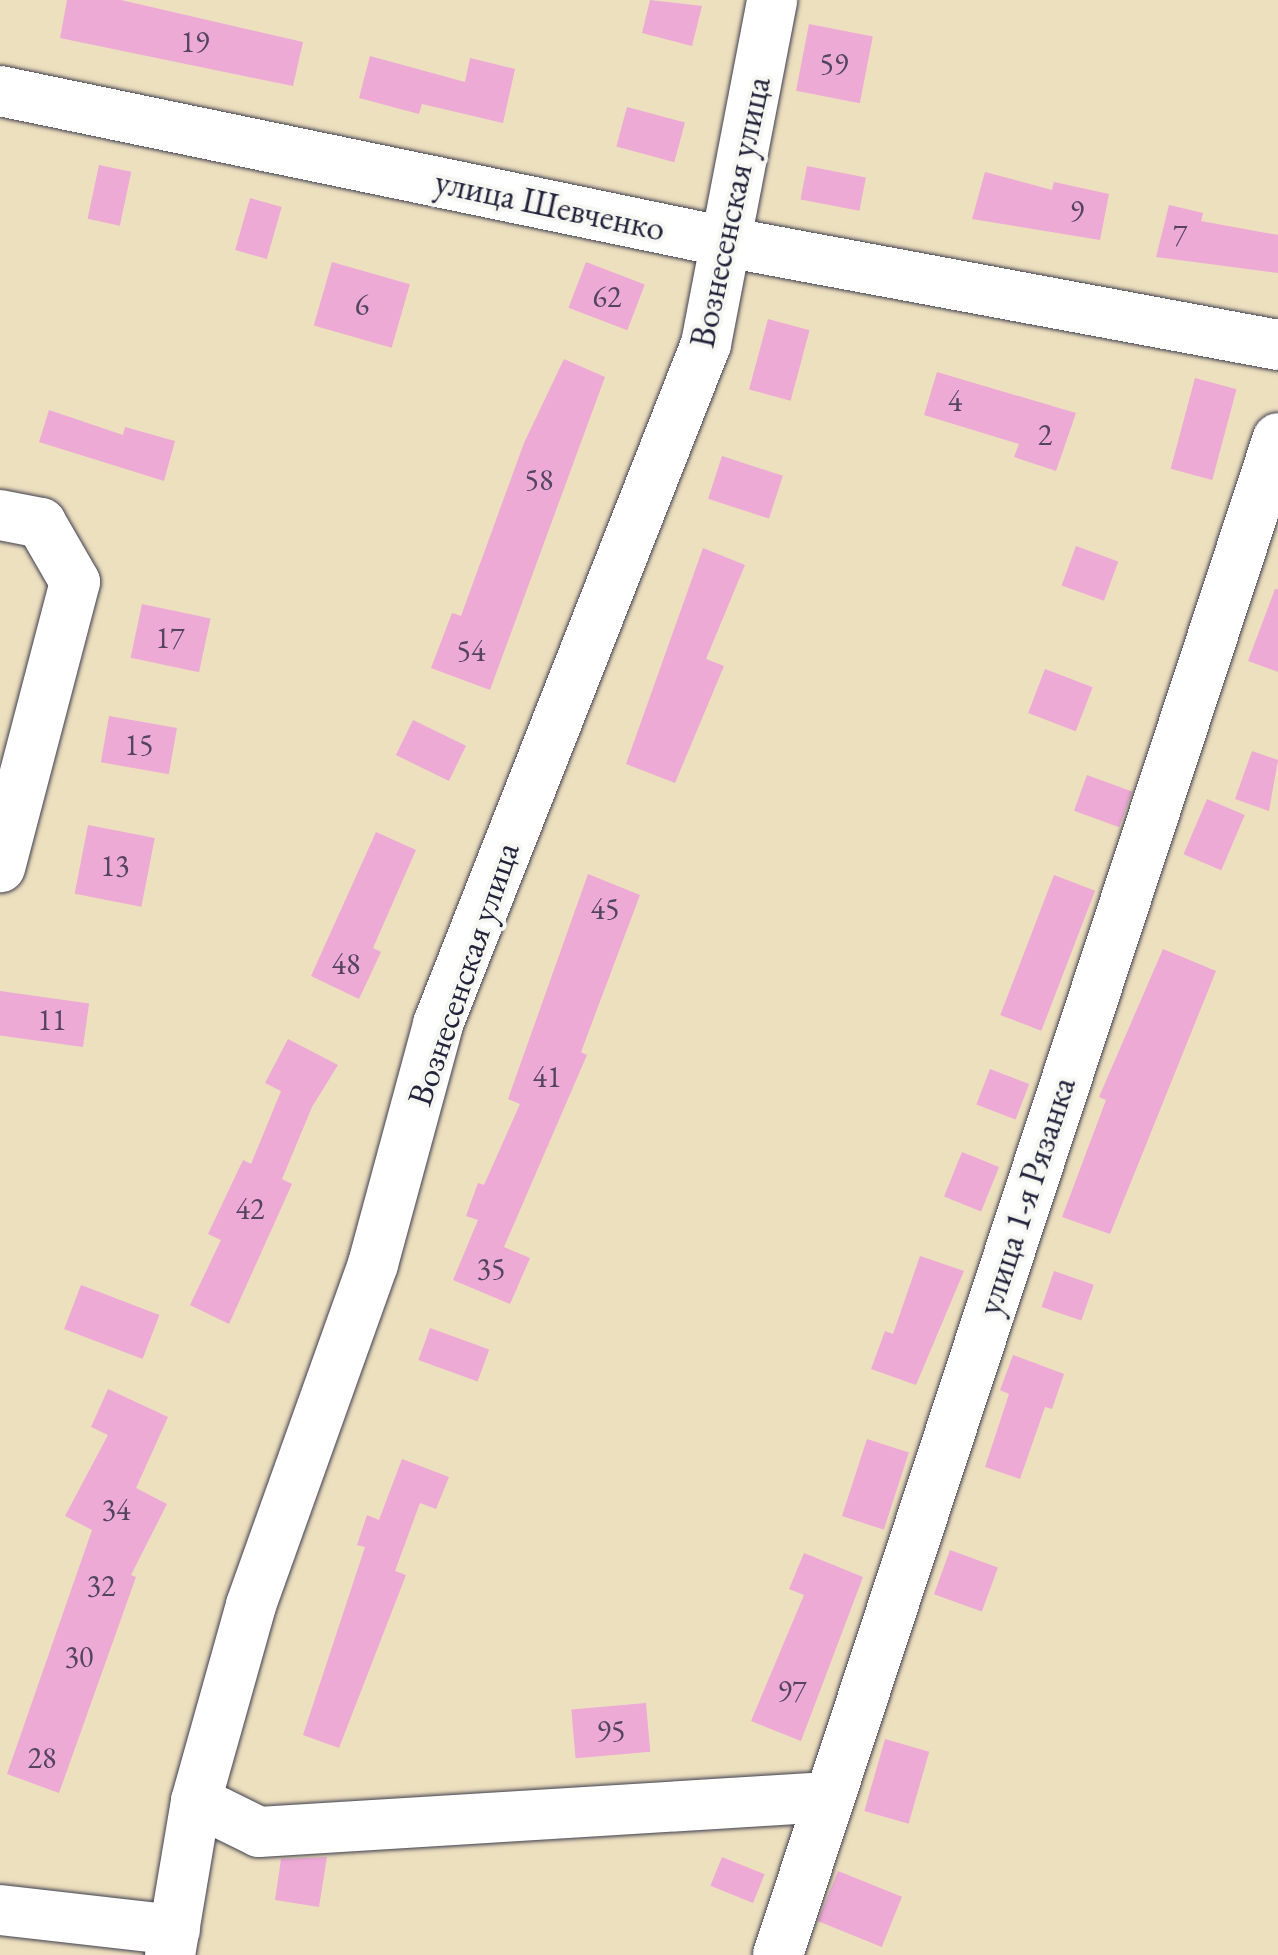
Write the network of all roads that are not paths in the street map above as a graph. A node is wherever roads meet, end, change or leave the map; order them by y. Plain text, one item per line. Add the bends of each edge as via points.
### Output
1 (772, 0) edge
2 (0, 90) edge
3 (726, 242) junction
4 (1278, 345) edge
5 (1278, 438) edge
6 (0, 515) edge
7 (0, 867) edge
8 (828, 1797) junction
9 (196, 1800) junction
10 (0, 1910) edge
11 (173, 1943) edge
12 (778, 1955) edge

1 - 3 street, Вознесенская улица
2 - 3 street, улица Шевченко
3 - 4 street, улица Шевченко
3 - 9 street, Вознесенская улица via 706,344 438,1024 372,1264 251,1605
5 - 8 street, улица 1-я Рязанка
6 - 7 street via 41,523 76,582
8 - 9 street via 259,1832
8 - 12 street, улица 1-я Рязанка
9 - 11 street, Вознесенская улица
10 - 11 street

